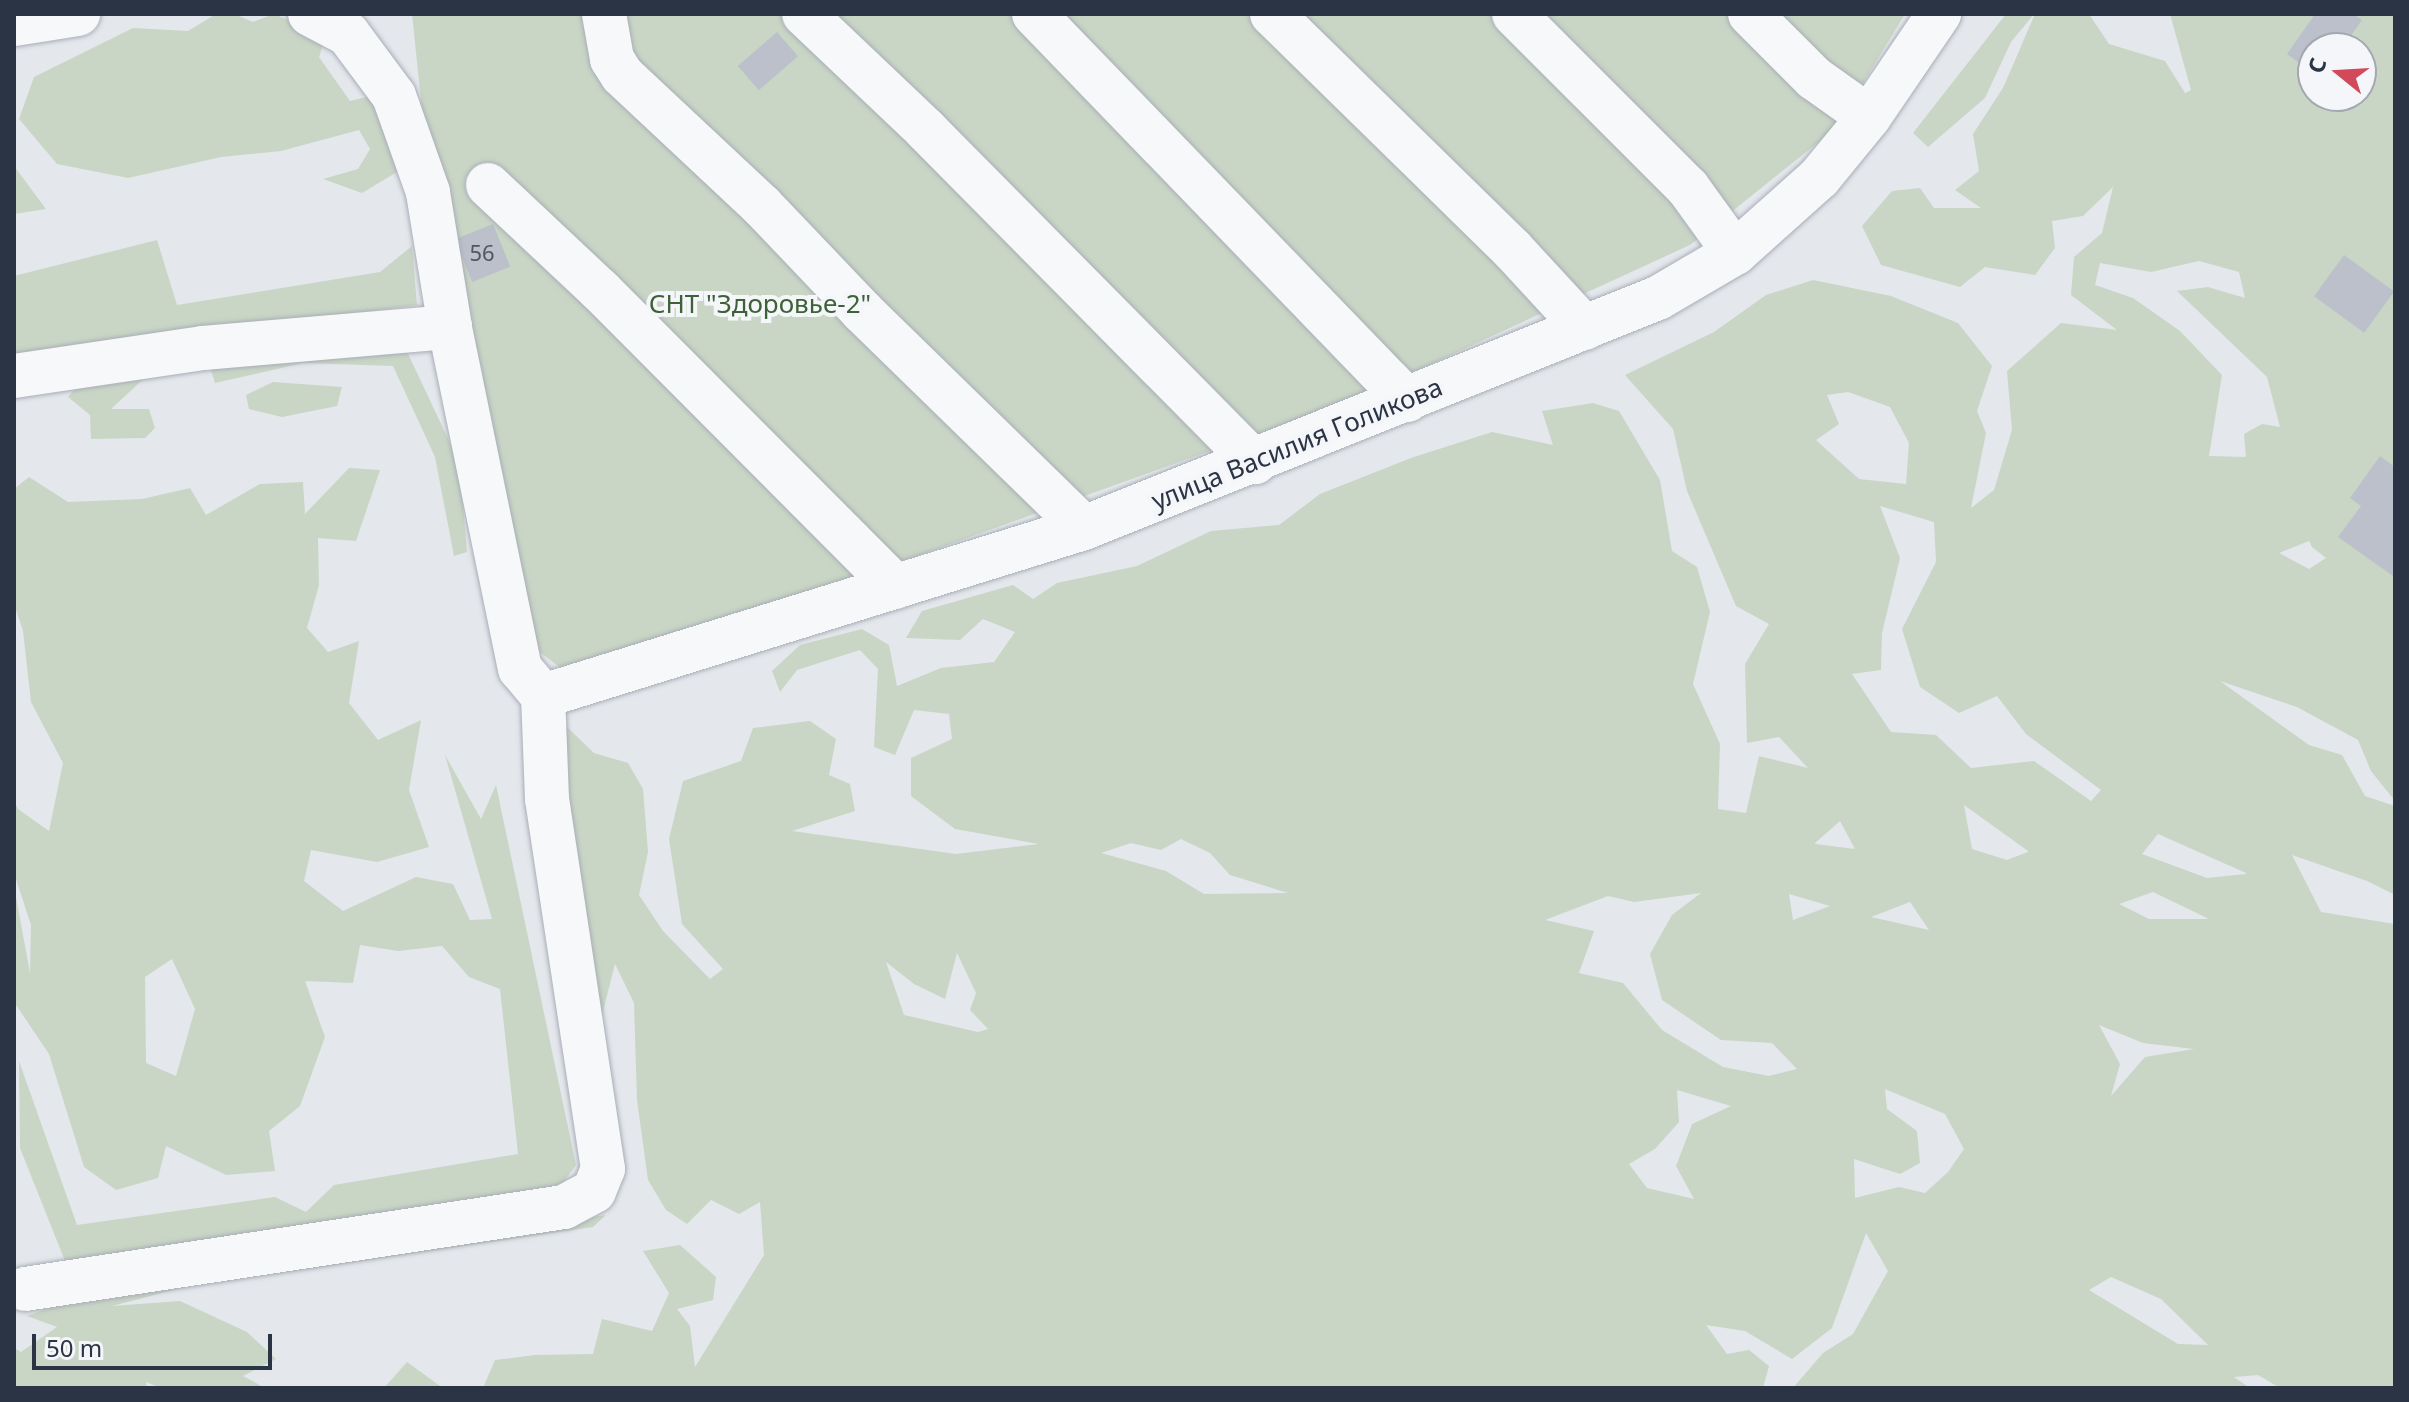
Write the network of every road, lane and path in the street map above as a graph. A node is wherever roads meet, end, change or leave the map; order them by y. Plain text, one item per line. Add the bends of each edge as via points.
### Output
1 (78, 14) edge
2 (310, 14) edge
3 (604, 14) edge
4 (804, 14) edge
5 (1034, 14) edge
6 (1272, 14) edge
7 (1514, 14) edge
8 (1750, 14) edge
9 (1939, 14) edge
10 (14, 24) edge
11 (1869, 117) junction
12 (488, 185) dead end
13 (1735, 253) junction
14 (450, 327) junction
15 (1585, 328) junction
16 (14, 376) edge
17 (1407, 400) junction
18 (1255, 462) junction
19 (1084, 528) junction
20 (896, 587) junction
21 (543, 696) junction
22 (25, 1289) dead end

1 - 10 street
2 - 14 street via 348,34 394,96 428,192
3 - 19 street via 612,59 622,75 762,206
4 - 18 street
5 - 17 street
6 - 15 street via 1513,250
7 - 13 street via 1688,188
8 - 11 street via 1814,78
9 - 11 street, улица Василия Голикова
11 - 13 street, улица Василия Голикова via 1819,178
12 - 20 street
13 - 15 street, улица Василия Голикова via 1658,298
14 - 16 street via 203,348
14 - 21 street via 520,669
15 - 17 street, улица Василия Голикова
17 - 18 street, улица Василия Голикова
18 - 19 street, улица Василия Голикова
19 - 20 street, улица Василия Голикова
20 - 21 street, улица Василия Голикова
21 - 22 street via 547,799 603,1169 594,1191 564,1207

